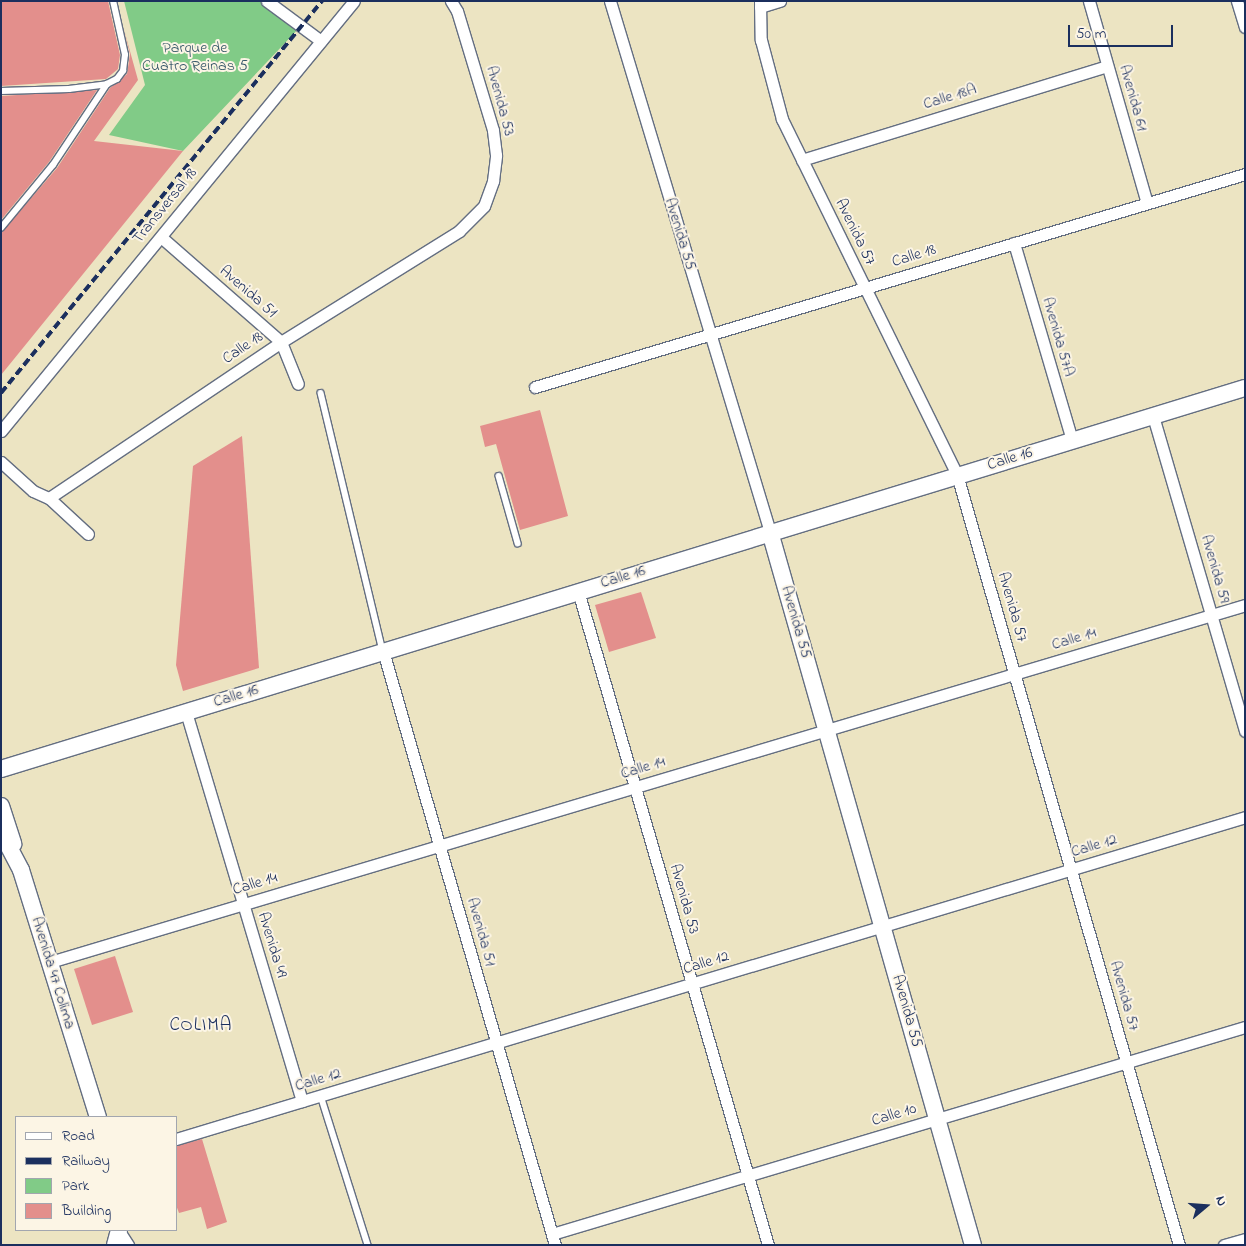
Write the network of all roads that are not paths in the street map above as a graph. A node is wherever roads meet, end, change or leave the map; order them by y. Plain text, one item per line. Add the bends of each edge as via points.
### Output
1 (113, 1) edge
2 (354, 1) edge
3 (451, 1) edge
4 (610, 1) edge
5 (780, 1) edge
6 (1089, 1) edge
7 (1237, 1) edge
8 (274, 4) edge
9 (760, 4) edge
10 (1245, 27) edge
11 (321, 41) junction
12 (1107, 66) junction
13 (107, 84) junction
14 (1, 91) edge
15 (802, 160) junction
16 (1245, 174) edge
17 (1147, 203) junction
18 (1, 228) edge
19 (459, 231) joint
20 (161, 237) junction
21 (1014, 243) junction
22 (864, 288) junction
23 (710, 334) junction
24 (281, 342) junction
25 (298, 384) dead end
26 (535, 387) dead end
27 (1245, 388) edge
28 (321, 393) dead end
29 (1154, 416) junction
30 (1, 431) edge
31 (1072, 440) junction
32 (1, 462) edge
33 (957, 475) junction
34 (499, 476) dead end
35 (49, 498) junction
36 (770, 532) junction
37 (88, 534) dead end
38 (518, 543) dead end
39 (578, 591) junction
40 (1245, 605) edge
41 (1211, 615) junction
42 (382, 651) junction
43 (1014, 674) junction
44 (186, 712) junction
45 (827, 730) junction
46 (1245, 731) edge
47 (1, 769) edge
48 (635, 787) junction
49 (1, 806) edge
50 (1245, 817) edge
51 (1, 832) edge
52 (439, 846) junction
53 (21, 870) junction
54 (1071, 870) junction
55 (243, 904) junction
56 (883, 926) junction
57 (50, 962) junction
58 (692, 984) junction
59 (1245, 1027) edge
60 (496, 1043) junction
61 (1126, 1063) junction
62 (320, 1096) junction
63 (302, 1101) junction
64 (98, 1116) edge
65 (937, 1119) junction
66 (178, 1138) edge
67 (748, 1176) junction
68 (554, 1239) edge
69 (1245, 1239) edge
70 (368, 1245) edge
71 (768, 1245) edge
72 (973, 1245) edge
73 (1179, 1245) edge
74 (1224, 1245) edge

1 - 13 lane via 125,55 123,71
2 - 11 street, Transversal 18
3 - 19 street, Avenida 53 via 457,11 493,130 496,155 493,181 484,206
4 - 23 street, Avenida 55
5 - 9 street
6 - 12 street, Avenida 61
7 - 10 street
8 - 11 street
9 - 15 street, Avenida 57 via 760,40 767,73 782,119
11 - 20 street, Transversal 18
12 - 15 street, Calle 18A
12 - 17 street, Avenida 61
13 - 14 lane
13 - 18 lane via 53,165
15 - 22 street, Avenida 57
16 - 17 street, Calle 18
17 - 21 street, Calle 18
19 - 24 street, Calle 18
20 - 24 street, Avenida 51
20 - 30 street, Transversal 18
21 - 22 street, Calle 18
21 - 31 street, Avenida 57A
22 - 23 street, Calle 18
22 - 33 street, Avenida 57
23 - 26 street, Calle 18
23 - 36 street, Avenida 55
24 - 25 street, Avenida 51
24 - 35 street, Calle 18
27 - 29 street, Calle 16
28 - 42 lane, Avenida 51
29 - 31 street, Calle 16
29 - 41 street, Avenida 59
31 - 33 street, Calle 16
32 - 35 street via 33,491
33 - 36 street, Calle 16
33 - 43 street, Avenida 57
34 - 38 lane
35 - 37 street
36 - 39 street, Calle 16
36 - 45 street, Avenida 55
39 - 42 street, Calle 16
39 - 48 street, Avenida 53
40 - 41 street, Calle 14
41 - 43 street, Calle 14
41 - 46 street, Avenida 59
42 - 44 street, Calle 16
42 - 52 street, Avenida 51
43 - 45 street, Calle 14
43 - 54 street, Avenida 57
44 - 47 street, Calle 16
44 - 55 street, Avenida 49
45 - 48 street, Calle 14
45 - 56 street, Avenida 55
48 - 52 street, Calle 14
48 - 58 street, Avenida 53
49 - 53 street
50 - 54 street, Calle 12
51 - 53 street, Avenida 47 Colima
52 - 55 street, Calle 14
52 - 60 street, Avenida 51
53 - 57 street, Avenida 47 Colima
54 - 56 street, Calle 12
54 - 61 street, Avenida 57
55 - 57 street, Calle 14
55 - 63 street, Avenida 49
56 - 58 street, Calle 12
56 - 65 street, Avenida 55
57 - 64 street, Avenida 47 Colima
58 - 60 street, Calle 12
58 - 67 street, Avenida 53
59 - 61 street, Calle 10
60 - 62 street, Calle 12
60 - 68 street, Avenida 51
61 - 65 street, Calle 10
61 - 73 street, Avenida 57
62 - 63 street, Calle 12
62 - 70 lane
63 - 66 street, Calle 12
65 - 67 street, Calle 10
65 - 72 street, Avenida 55
67 - 68 street, Calle 10
67 - 71 street, Avenida 53
69 - 74 street

